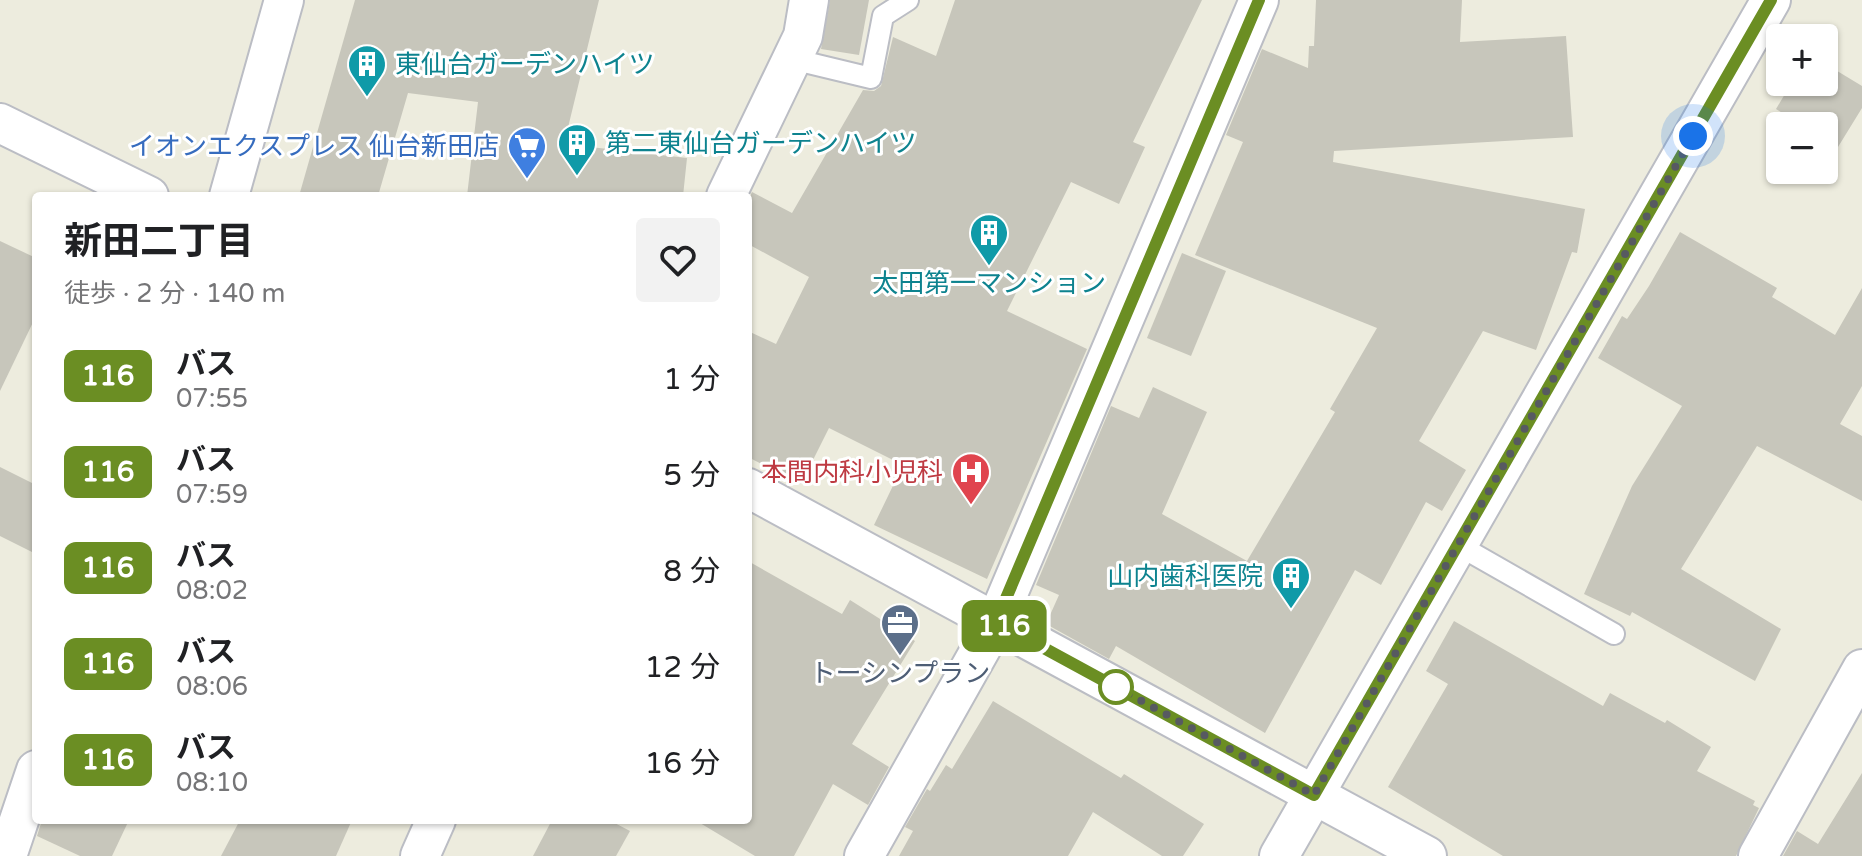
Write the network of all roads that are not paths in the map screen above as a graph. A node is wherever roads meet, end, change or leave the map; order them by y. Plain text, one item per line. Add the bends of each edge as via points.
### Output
1 (284, 0) edge
2 (809, 0) edge
3 (908, 0) edge
4 (1259, 0) edge
5 (1771, 0) edge
6 (792, 59) junction
7 (0, 123) edge
8 (141, 192) edge
9 (230, 192) edge
10 (728, 192) edge
11 (752, 490) edge
12 (1458, 545) junction
13 (996, 622) junction
14 (1614, 634) dead end
15 (1862, 669) edge
16 (32, 782) edge
17 (1314, 795) junction
18 (434, 824) edge
19 (7, 856) edge
20 (420, 856) edge
21 (864, 856) edge
22 (1279, 856) edge
23 (1427, 856) edge
24 (1758, 856) edge

1 - 9 street
2 - 6 street via 803,36
3 - 6 lane via 883,16 871,78
4 - 13 street
5 - 12 street
6 - 10 street
7 - 8 street
11 - 13 street
12 - 14 lane
12 - 17 street
13 - 17 street
13 - 21 street
15 - 24 street
16 - 19 street
17 - 22 street
17 - 23 street
18 - 20 street

